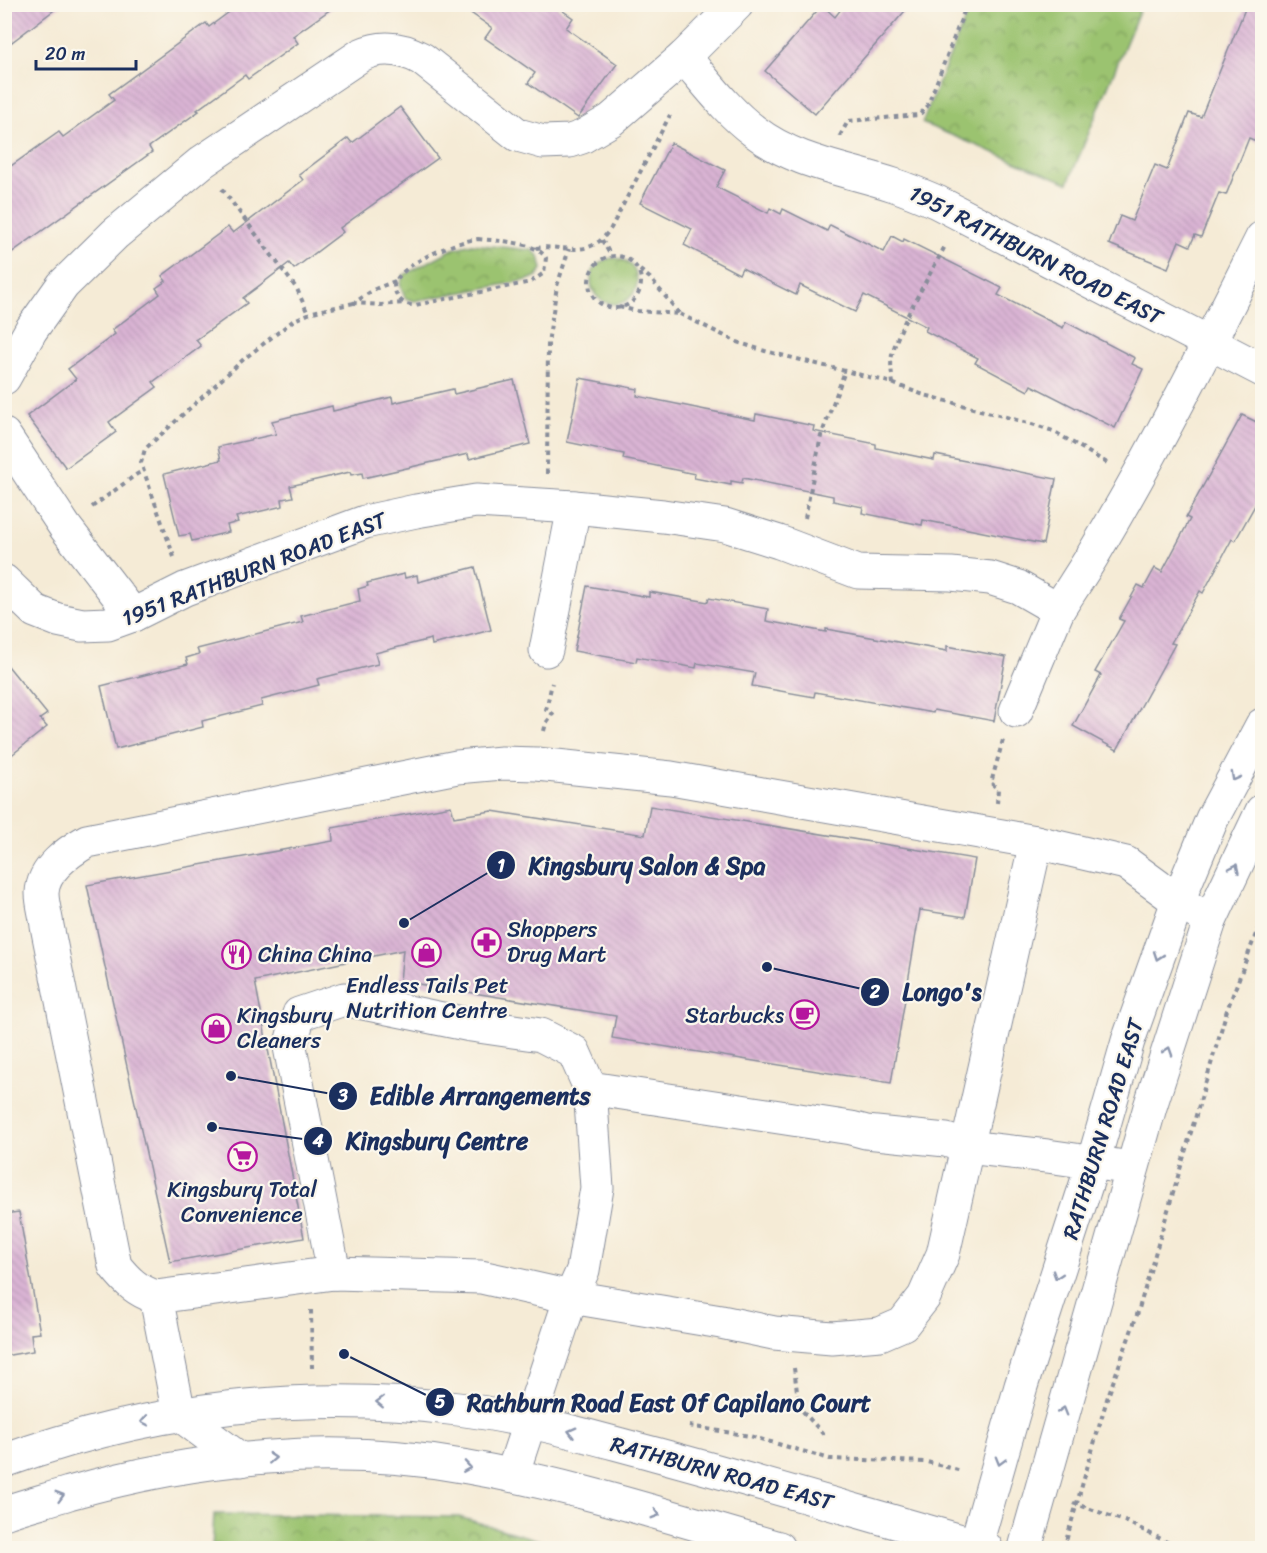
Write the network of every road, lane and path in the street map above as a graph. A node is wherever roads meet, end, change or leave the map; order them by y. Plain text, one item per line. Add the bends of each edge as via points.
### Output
1 (737, 4) edge
2 (967, 4) edge
3 (693, 67) junction
4 (202, 162) junction
5 (823, 166) junction
6 (960, 214) junction
7 (1263, 238) edge
8 (602, 240) junction
9 (535, 248) junction
10 (569, 249) junction
11 (611, 256) junction
12 (634, 265) junction
13 (395, 280) junction
14 (354, 303) junction
15 (404, 303) junction
16 (620, 307) junction
17 (308, 314) junction
18 (680, 314) junction
19 (1210, 343) junction
20 (1263, 370) edge
21 (845, 372) junction
22 (4, 378) edge
23 (893, 384) junction
24 (4, 435) edge
25 (144, 471) junction
26 (1137, 480) junction
27 (560, 506) junction
28 (65, 527) junction
29 (797, 548) junction
30 (4, 580) edge
31 (185, 590) junction
32 (1058, 610) junction
33 (133, 615) junction
34 (547, 648) joint
35 (1016, 711) joint
36 (1263, 725) edge
37 (537, 764) junction
38 (1263, 811) edge
39 (992, 834) junction
40 (1036, 842) junction
41 (1178, 901) junction
42 (1263, 918) edge
43 (1210, 921) junction
44 (590, 1088) junction
45 (967, 1147) junction
46 (1093, 1163) junction
47 (1132, 1168) junction
48 (322, 1275) junction
49 (156, 1298) junction
50 (571, 1298) junction
51 (790, 1335) junction
52 (313, 1401) junction
53 (179, 1414) junction
54 (531, 1421) junction
55 (824, 1435) dead end
56 (241, 1460) junction
57 (4, 1461) edge
58 (512, 1475) junction
59 (1077, 1505) junction
60 (4, 1513) edge
61 (779, 1548) edge
62 (979, 1548) edge
63 (1025, 1548) edge
64 (1064, 1548) edge
65 (1179, 1548) edge

1 - 3 street
2 - 5 path via 927,107 919,115 848,121
3 - 4 street via 594,131 556,143 518,135 422,58 392,48 371,51
3 - 5 street, 1951 RATHBURN ROAD EAST via 753,131 792,154
3 - 8 path
4 - 17 path via 297,289
4 - 22 street via 115,234 63,285
5 - 6 street, 1951 RATHBURN ROAD EAST via 895,185
6 - 19 street, 1951 RATHBURN ROAD EAST
6 - 23 path via 893,354
7 - 19 street
8 - 10 path via 586,249
8 - 11 path
9 - 10 path
9 - 13 path via 485,240 464,241 403,271
9 - 15 path via 546,263 544,273 531,282 410,306
10 - 27 path via 556,286 548,343
11 - 12 path via 622,256
11 - 16 path via 592,268 590,290 607,307
12 - 16 path via 641,282 639,293
12 - 18 path
13 - 14 path
13 - 15 path via 396,296
14 - 15 path
14 - 17 path
16 - 18 path
17 - 25 path via 274,335 148,445 141,458
18 - 21 path via 737,342
19 - 20 street, 1951 RATHBURN ROAD EAST
19 - 26 street
21 - 23 path
21 - 29 path via 821,436
23 - 26 path via 1053,431
24 - 28 street
25 - 28 path
25 - 31 path
26 - 32 street
27 - 29 street, 1951 RATHBURN ROAD EAST via 725,525
27 - 31 street, 1951 RATHBURN ROAD EAST via 476,501 365,522
27 - 34 street
28 - 33 street
29 - 32 street, 1951 RATHBURN ROAD EAST via 858,572 990,578 1018,587
30 - 33 street, 1951 RATHBURN ROAD EAST via 35,611 58,620 82,625 108,624
31 - 33 street, 1951 RATHBURN ROAD EAST
32 - 35 street
34 - 37 path via 558,655 546,710 553,714 546,723
35 - 39 path via 1010,715 991,783 998,789
36 -> 41 street, RATHBURN ROAD EAST via 1212,819
37 - 39 street via 671,778
37 - 49 street via 458,767 87,841 69,852 47,877 42,892 47,926 115,1266 130,1285
43 -> 38 street, RATHBURN ROAD EAST
39 - 40 street
40 - 41 street via 1126,863
40 - 45 street
41 - 43 street
41 -> 46 street, RATHBURN ROAD EAST via 1128,1041
42 - 59 path via 1227,1010
47 -> 43 street, RATHBURN ROAD EAST
44 - 45 street via 866,1132 946,1140
44 - 48 street via 574,1052 541,1035 468,1025 344,999 299,1014 290,1047
44 - 50 street via 597,1188 583,1269
45 - 46 street
45 - 51 street via 943,1254 924,1298 903,1324 880,1334 832,1338
46 - 47 street
46 -> 62 street, RATHBURN ROAD EAST via 1021,1386
63 -> 47 street, RATHBURN ROAD EAST
48 - 49 street
48 - 50 street via 481,1277
48 - 52 path
49 - 53 street
50 - 51 street
50 - 54 street
51 - 55 path via 799,1407
52 - 53 street, RATHBURN ROAD EAST
54 -> 52 street, RATHBURN ROAD EAST via 396,1402
53 - 56 street
53 -> 57 street, RATHBURN ROAD EAST via 123,1425
54 - 58 street
62 -> 54 street, RATHBURN ROAD EAST
56 -> 58 street via 406,1458
60 -> 56 street via 107,1482
58 -> 61 street
59 - 64 path
59 - 65 path via 1127,1522

